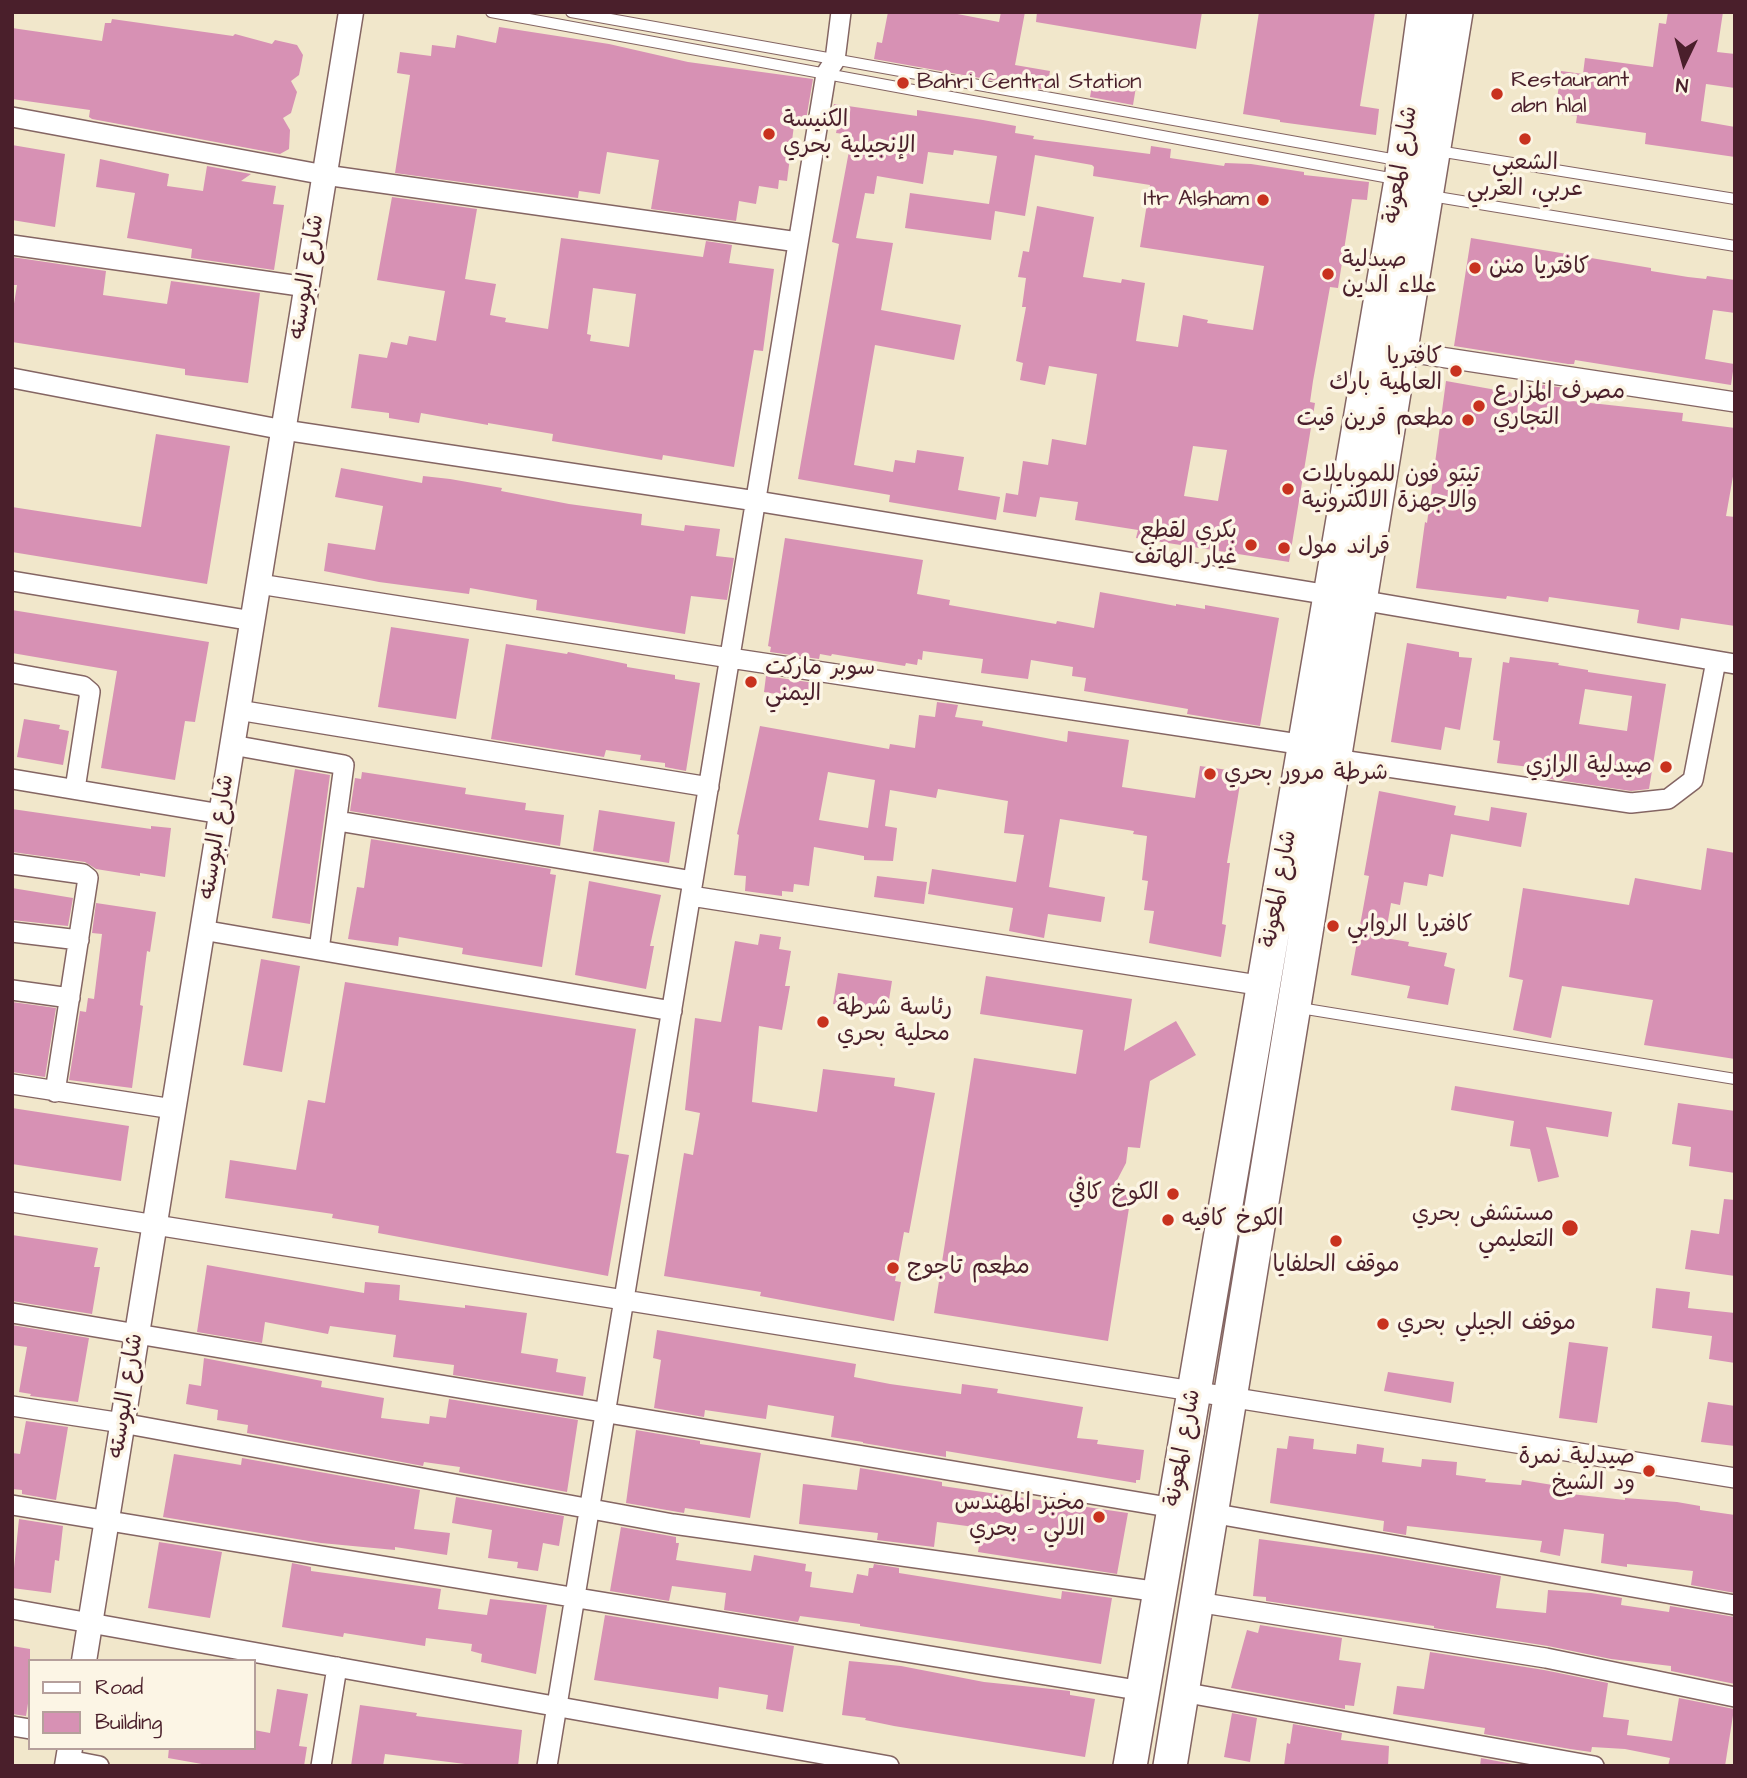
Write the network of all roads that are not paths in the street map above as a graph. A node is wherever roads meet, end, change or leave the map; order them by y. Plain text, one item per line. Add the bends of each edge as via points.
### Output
1 (351, 12) edge
2 (491, 12) edge
3 (571, 12) edge
4 (841, 12) edge
5 (1424, 12) edge
6 (1456, 12) edge
7 (830, 67) junction
8 (12, 117) edge
9 (1416, 172) junction
10 (325, 175) junction
11 (1735, 199) edge
12 (798, 242) junction
13 (12, 245) edge
14 (1735, 246) edge
15 (307, 287) junction
16 (1401, 351) junction
17 (12, 378) edge
18 (1735, 402) edge
19 (284, 430) junction
20 (755, 501) junction
21 (12, 582) edge
22 (258, 584) junction
23 (1345, 598) junction
24 (253, 621) junction
25 (730, 658) junction
26 (1725, 663) edge
27 (12, 673) edge
28 (238, 710) junction
29 (232, 745) junction
30 (1305, 745) junction
31 (1334, 759) junction
32 (12, 779) edge
33 (709, 787) junction
34 (75, 789) junction
35 (221, 814) junction
36 (338, 821) junction
37 (12, 864) edge
38 (692, 889) junction
39 (202, 930) junction
40 (12, 932) edge
41 (79, 940) junction
42 (319, 950) junction
43 (1264, 986) junction
44 (12, 990) edge
45 (70, 998) junction
46 (1294, 1007) junction
47 (671, 1011) junction
48 (1735, 1079) edge
49 (12, 1084) edge
50 (55, 1092) junction
51 (173, 1109) junction
52 (12, 1202) edge
53 (155, 1225) junction
54 (624, 1300) junction
55 (12, 1312) edge
56 (137, 1335) junction
57 (1194, 1391) junction
58 (1230, 1396) junction
59 (12, 1406) edge
60 (606, 1412) junction
61 (122, 1423) junction
62 (1735, 1478) edge
63 (12, 1505) edge
64 (590, 1508) junction
65 (1174, 1508) junction
66 (1211, 1513) junction
67 (107, 1519) junction
68 (1160, 1592) junction
69 (575, 1598) junction
70 (1196, 1602) junction
71 (1735, 1605) edge
72 (12, 1609) edge
73 (90, 1623) junction
74 (84, 1659) edge
75 (337, 1667) junction
76 (1143, 1690) junction
77 (1182, 1692) junction
78 (1735, 1697) edge
79 (557, 1707) junction
80 (68, 1758) edge
81 (835, 1761) edge
82 (99, 1766) edge
83 (321, 1766) edge
84 (547, 1766) edge
85 (889, 1766) edge
86 (1130, 1766) edge
87 (1170, 1766) edge
88 (1594, 1766) edge

1 - 10 street, شارع البوسته
2 - 7 lane
3 - 7 lane
4 - 7 street
5 - 9 highway, شارع المعونة
6 - 9 highway, شارع المعونة
7 - 9 lane
7 - 9 lane
7 - 12 street
8 - 10 street
9 - 11 lane
9 - 14 lane
9 - 16 highway, شارع المعونة
9 - 23 highway, شارع المعونة
10 - 12 street
10 - 15 street, شارع البوسته
12 - 20 street
13 - 15 street
15 - 19 street, شارع البوسته
16 - 18 street
16 - 23 highway, شارع المعونة
17 - 19 street
19 - 20 street
19 - 22 street, شارع البوسته
20 - 23 street
20 - 25 street
21 - 24 street
22 - 24 street, شارع البوسته
22 - 25 street
23 - 26 street
23 - 30 highway, شارع المعونة
23 - 31 highway, شارع المعونة
24 - 28 street, شارع البوسته
25 - 30 street
25 - 33 street
26 - 31 street via 1693,780 1668,799 1631,803
27 - 34 street via 83,686 90,692
28 - 29 street, شارع البوسته
28 - 33 street
29 - 35 street, شارع البوسته
29 - 36 street via 344,765
30 - 43 highway, شارع المعونة
31 - 46 highway, شارع المعونة
32 - 34 street
33 - 38 street
34 - 35 street
35 - 39 street, شارع البوسته
36 - 38 street
36 - 42 street
37 - 41 street via 87,876
38 - 43 street
38 - 47 street
39 - 42 street
39 - 51 street, شارع البوسته
40 - 41 street
41 - 45 street
42 - 47 street
43 - 57 highway, شارع المعونة
44 - 45 street
45 - 50 street
46 - 48 lane
46 - 58 highway, شارع المعونة
47 - 54 street
49 - 50 street
50 - 51 street
51 - 53 street, شارع البوسته
52 - 53 street
53 - 54 street
53 - 56 street, شارع البوسته
54 - 57 street
54 - 60 street
55 - 56 street
56 - 60 street
56 - 61 street, شارع البوسته
57 - 58 street
57 - 65 highway, شارع المعونة
58 - 62 street
58 - 66 highway, شارع المعونة
59 - 61 street
60 - 64 street
60 - 65 street
61 - 64 street
61 - 67 street, شارع البوسته
63 - 67 street
64 - 68 street via 673,1524
64 - 69 street
65 - 68 highway, شارع المعونة
66 - 70 highway, شارع المعونة
66 - 71 street
67 - 69 street
67 - 73 street, شارع البوسته
68 - 76 highway, شارع المعونة
69 - 76 street
69 - 79 street
70 - 77 highway, شارع المعونة
70 - 78 street via 1546,1658
72 - 73 street
73 - 74 street, شارع البوسته
73 - 75 street
75 - 79 street
75 - 83 street
76 - 86 highway, شارع المعونة
77 - 87 highway, شارع المعونة
77 - 88 street
79 - 81 street
79 - 84 street
80 - 82 street
81 - 85 street

